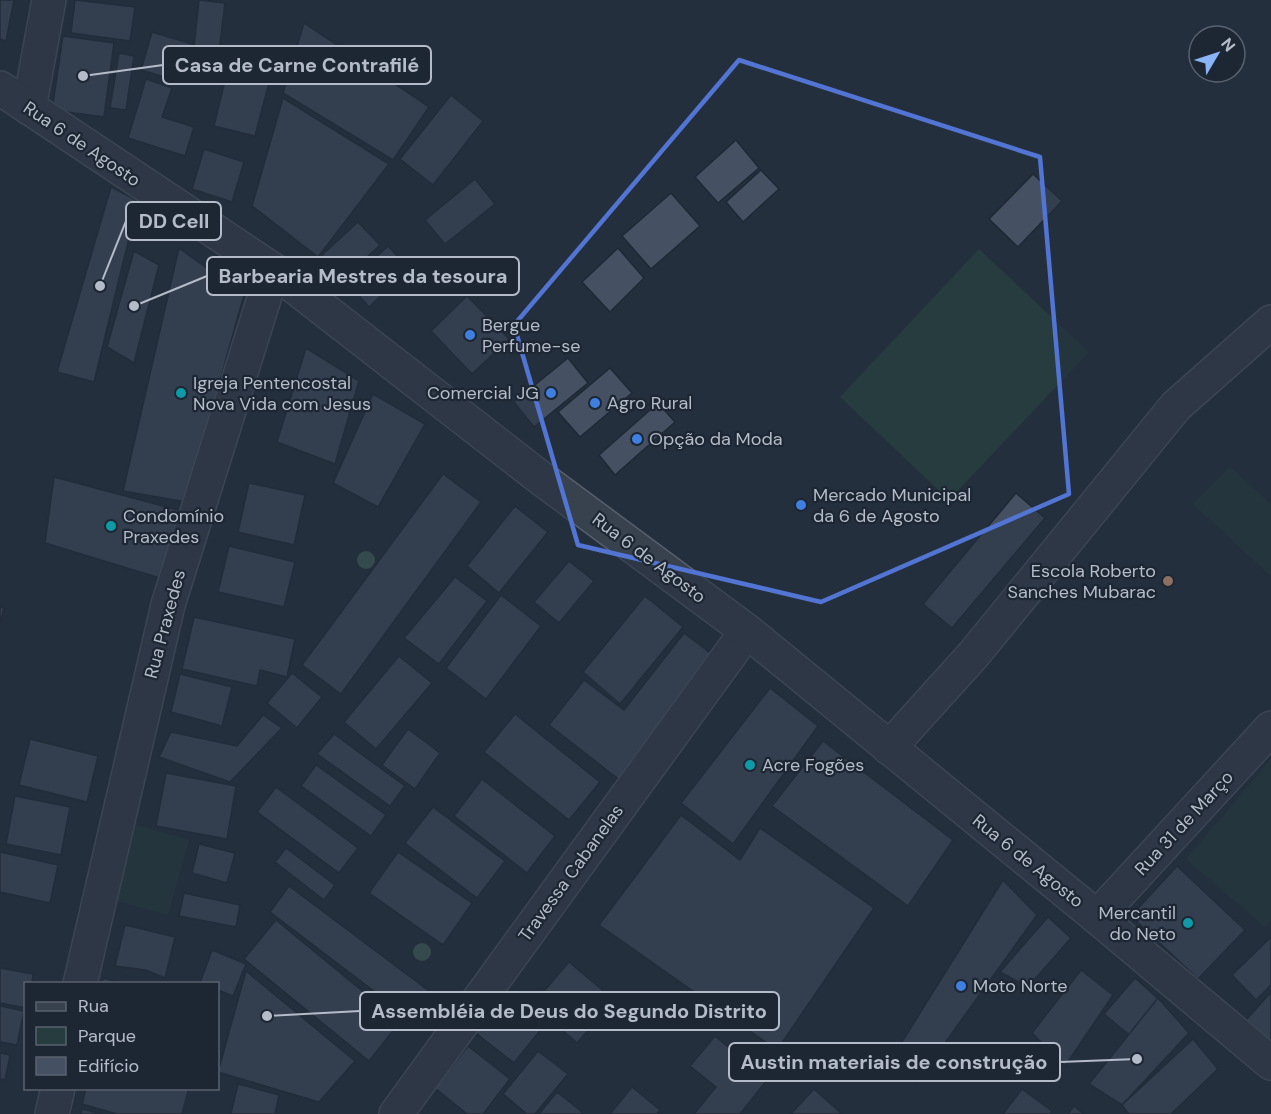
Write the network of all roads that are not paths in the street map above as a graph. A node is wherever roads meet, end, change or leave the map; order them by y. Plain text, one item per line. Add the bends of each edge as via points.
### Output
1 (50, 0) edge
2 (0, 88) edge
3 (29, 108) junction
4 (273, 270) junction
5 (1271, 322) edge
6 (747, 631) junction
7 (1271, 728) edge
8 (889, 747) junction
9 (1097, 917) junction
10 (80, 982) edge
11 (1271, 1063) edge
12 (58, 1090) edge
13 (404, 1111) edge
14 (52, 1114) edge

1 - 3 street
2 - 3 street, Rua 6 de Agosto
3 - 4 street, Rua 6 de Agosto
4 - 6 street, Rua 6 de Agosto via 538,476
4 - 10 street, Rua Praxedes via 168,605
5 - 8 street via 1176,406 974,654
6 - 8 street, Rua 6 de Agosto
6 - 13 street, Travessa Cabanelas
7 - 9 street, Rua 31 de Março
8 - 9 street, Rua 6 de Agosto
9 - 11 street, Rua 6 de Agosto
12 - 14 street

